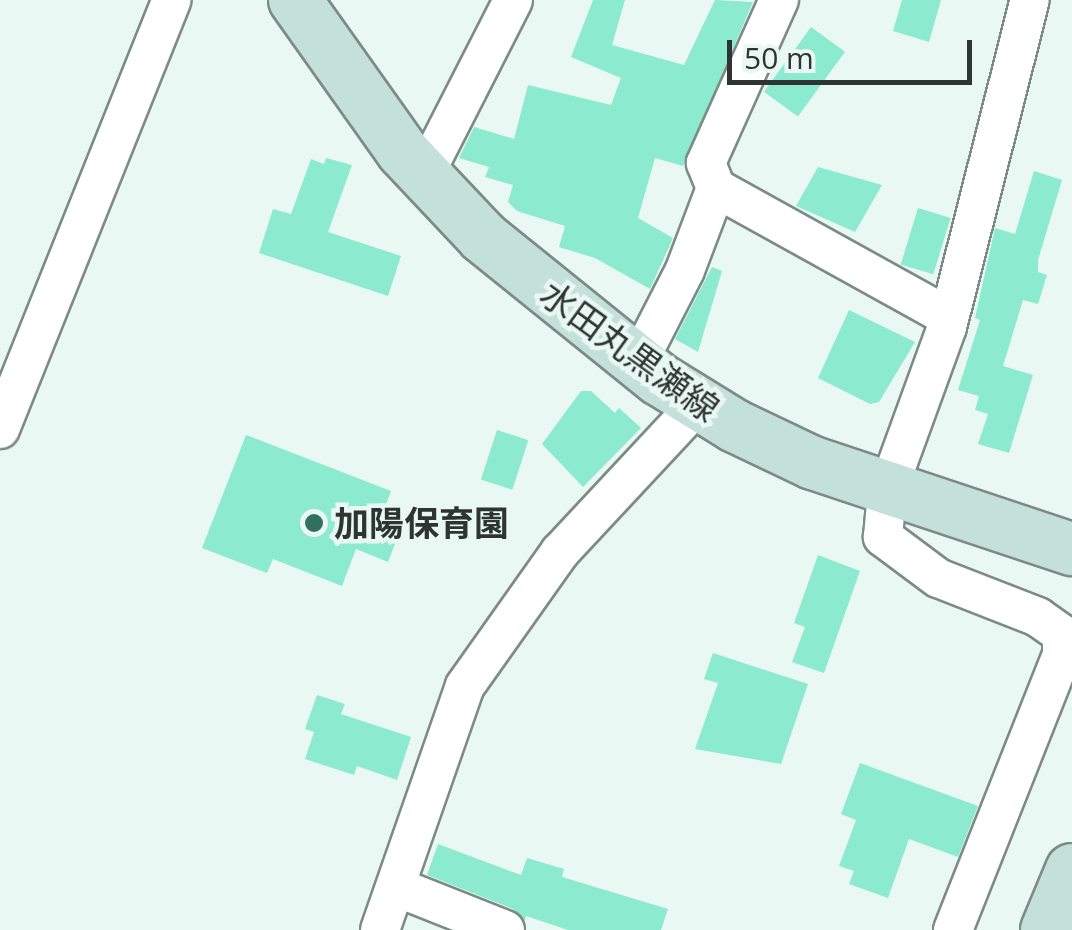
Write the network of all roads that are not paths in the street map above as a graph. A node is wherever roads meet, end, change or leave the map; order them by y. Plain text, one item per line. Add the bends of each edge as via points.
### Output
1 (172, 0) edge
2 (295, 0) edge
3 (514, 0) edge
4 (779, 0) edge
5 (1030, 0) edge
6 (424, 174) junction
7 (716, 188) junction
8 (950, 317) junction
9 (638, 362) junction
10 (698, 404) junction
11 (0, 429) edge
12 (887, 492) junction
13 (1072, 549) edge
14 (1072, 870) edge
15 (399, 888) junction
16 (380, 930) edge
17 (505, 930) edge
18 (953, 930) edge
19 (1047, 930) edge

1 - 11 street
2 - 6 main road, 水田丸黒瀬線
3 - 6 street
4 - 7 street via 706,163
5 - 8 street
6 - 9 main road, 水田丸黒瀬線 via 497,249
7 - 8 street
7 - 9 street
8 - 12 street
9 - 10 main road, 水田丸黒瀬線
10 - 12 main road, 水田丸黒瀬線
10 - 15 street via 560,552 465,686
12 - 13 main road, 水田丸黒瀬線
12 - 18 street via 883,536 906,560 1038,616 1062,634 1062,654
14 - 19 main road
15 - 16 street
15 - 17 street

